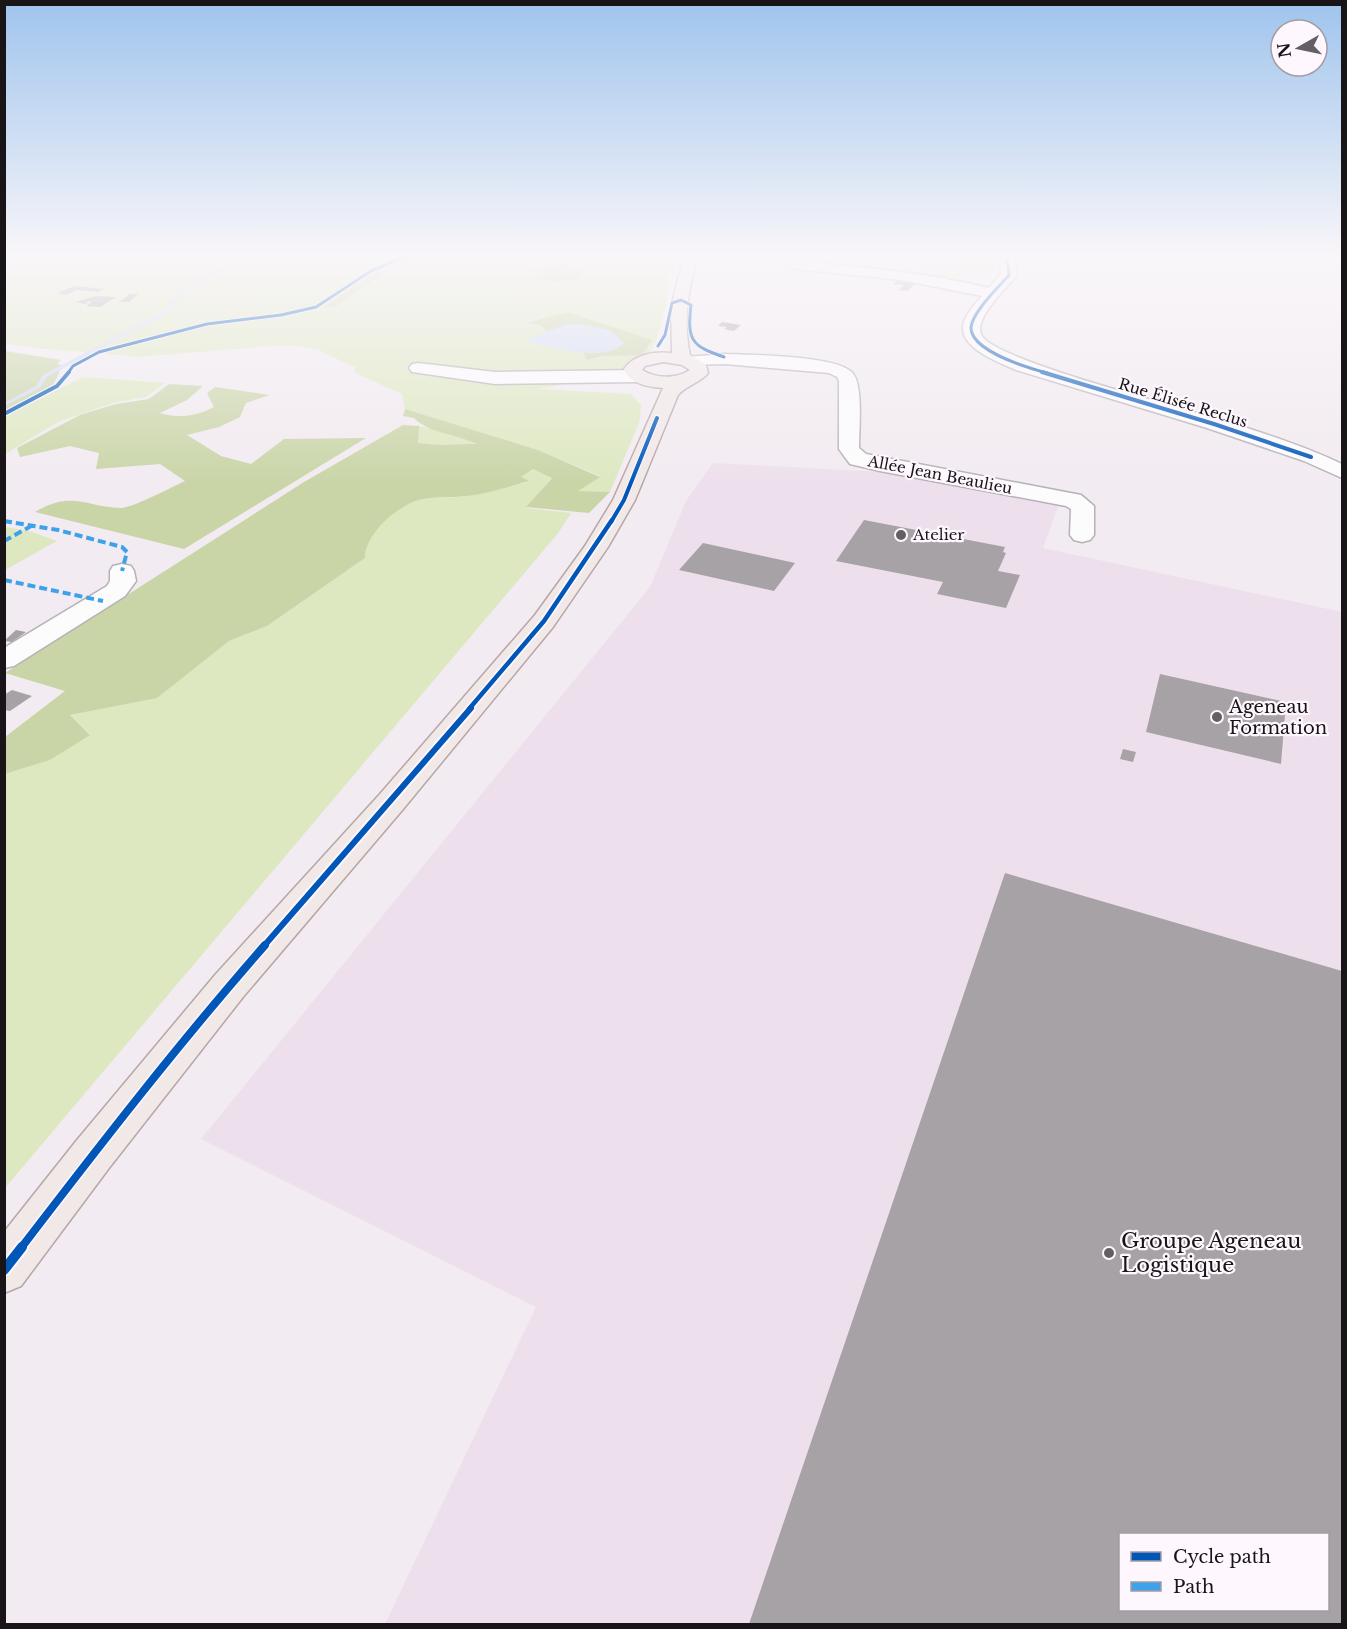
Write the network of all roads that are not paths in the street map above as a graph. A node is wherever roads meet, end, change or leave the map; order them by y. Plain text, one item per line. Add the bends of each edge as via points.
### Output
1 (674, 332) edge
2 (679, 332) edge
3 (971, 332) edge
4 (654, 358) junction
5 (691, 364) junction
6 (418, 368) dead end
7 (641, 374) junction
8 (680, 381) junction
9 (657, 418) junction
10 (1342, 472) edge
11 (1082, 536) dead end
12 (122, 571) dead end
13 (4, 660) edge
14 (4, 1270) edge

1 - 4 main road
2 - 5 main road via 679,348
3 - 10 street, Rue Élisée Reclus via 975,342 1022,366 1214,424 1311,457
4 - 5 main road
4 - 7 main road
5 - 8 main road
5 - 11 street, Allée Jean Beaulieu via 819,365 845,374 849,449 858,459 1073,500 1083,506
6 - 7 street via 495,378
7 - 8 main road
7 - 9 main road via 655,393
8 - 9 main road via 669,393
9 - 14 main road via 624,500 544,621 229,986
12 - 13 street via 123,581 116,591

